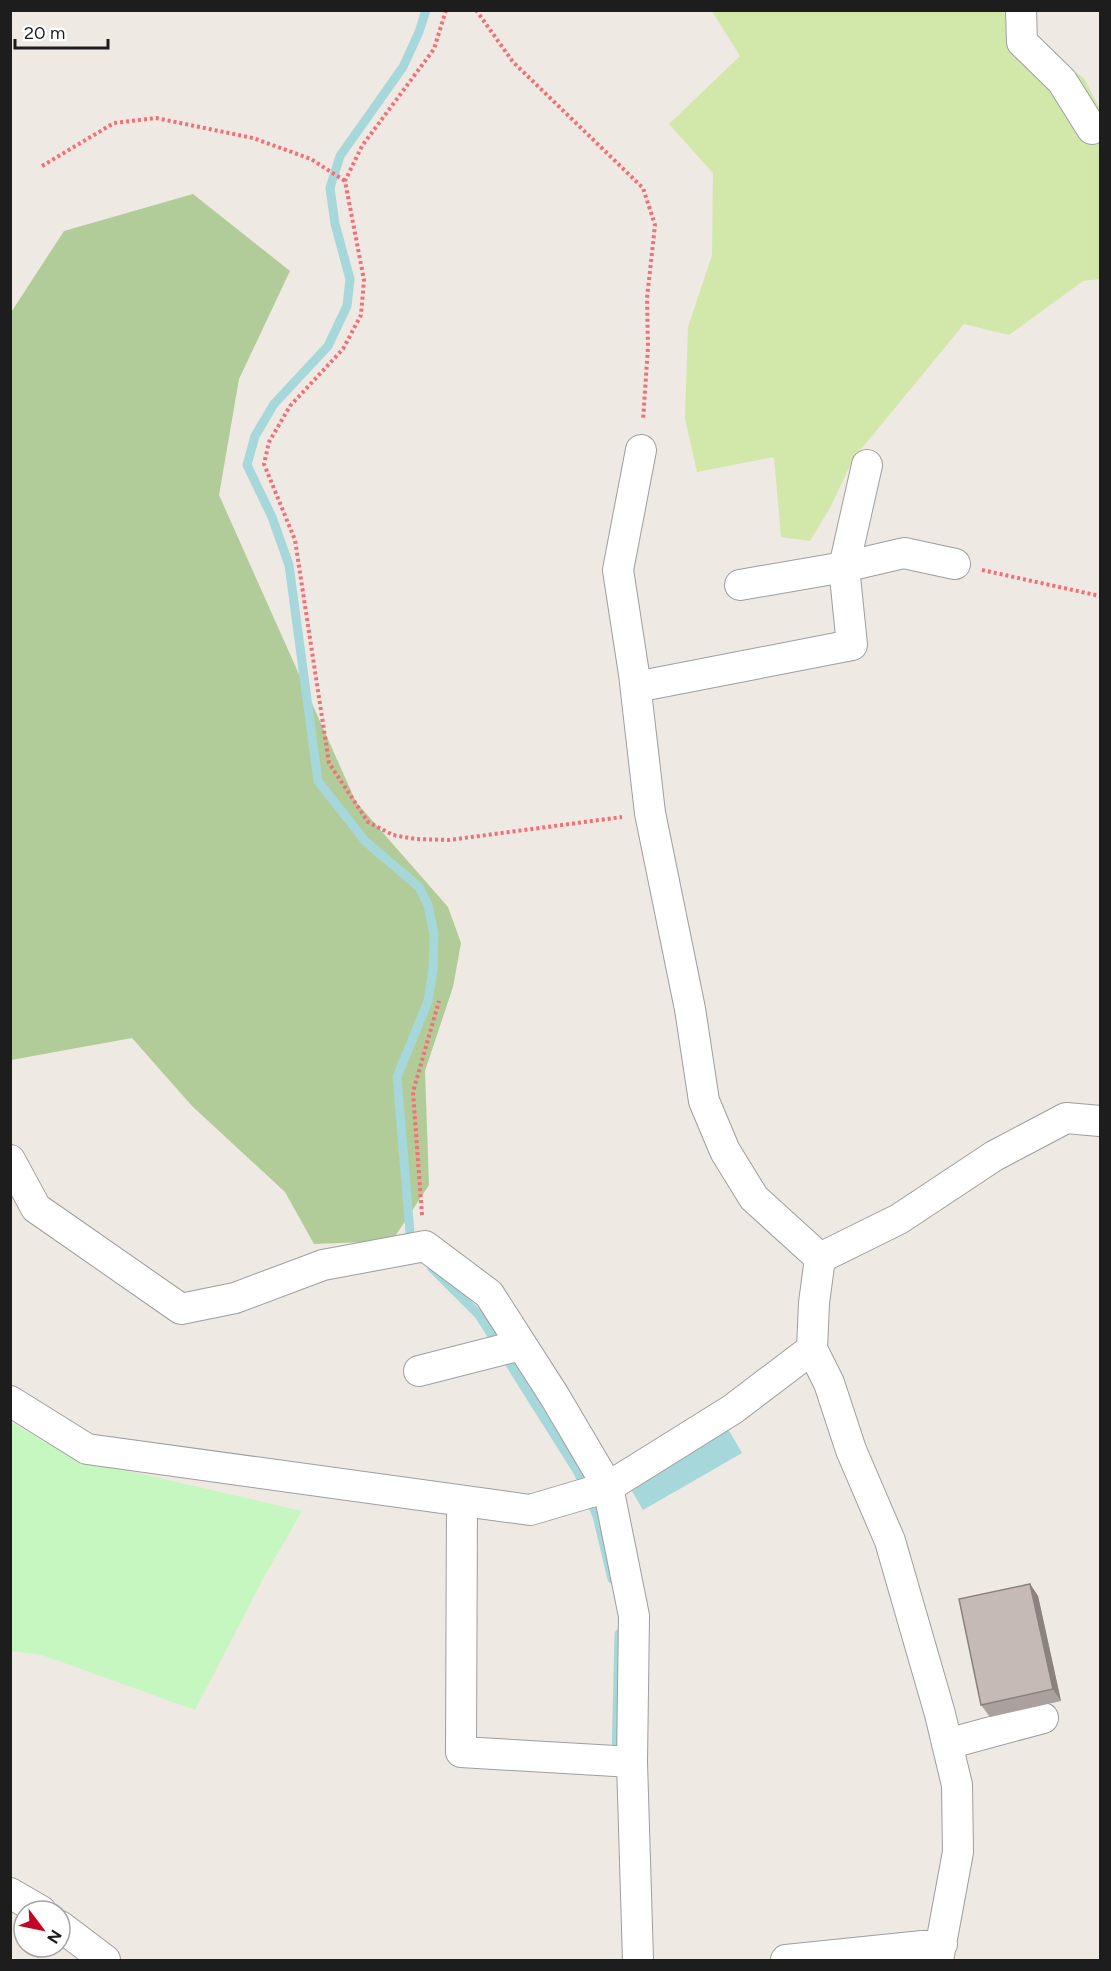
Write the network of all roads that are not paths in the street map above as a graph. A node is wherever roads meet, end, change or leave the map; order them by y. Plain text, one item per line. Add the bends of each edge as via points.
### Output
1 (1021, 10) edge
2 (1098, 132) edge
3 (641, 450) road end
4 (867, 465) dead end
5 (955, 564) road end
6 (844, 567) junction
7 (740, 585) dead end
8 (636, 687) junction
9 (1101, 1122) edge
10 (10, 1160) edge
11 (820, 1258) junction
12 (521, 1346) junction
13 (812, 1349) junction
14 (419, 1371) dead end
15 (10, 1401) edge
16 (608, 1487) junction
17 (462, 1501) junction
18 (1043, 1719) dead end
19 (947, 1744) junction
20 (632, 1762) junction
21 (72, 1935) edge
22 (940, 1952) edge
23 (105, 1960) edge
24 (638, 1960) edge
25 (798, 1960) edge

1 - 2 street via 1022,42 1062,81
3 - 8 street via 618,570
4 - 6 street
5 - 6 street via 904,553
6 - 7 street
6 - 8 street via 852,645
8 - 11 street via 650,813 690,1009 704,1101 725,1151 754,1198
9 - 11 street via 1066,1118 993,1156 899,1219
10 - 12 street via 36,1208 181,1310 235,1298 323,1265 425,1246 489,1294
11 - 13 street
12 - 14 street
12 - 16 street
13 - 16 street via 733,1409
13 - 19 street via 890,1541
15 - 17 street via 87,1449
16 - 17 street via 530,1510
16 - 20 street via 634,1616
17 - 20 street via 461,1752
18 - 19 street
19 - 22 street via 957,1785 958,1852
20 - 24 street
21 - 23 street
22 - 25 street

